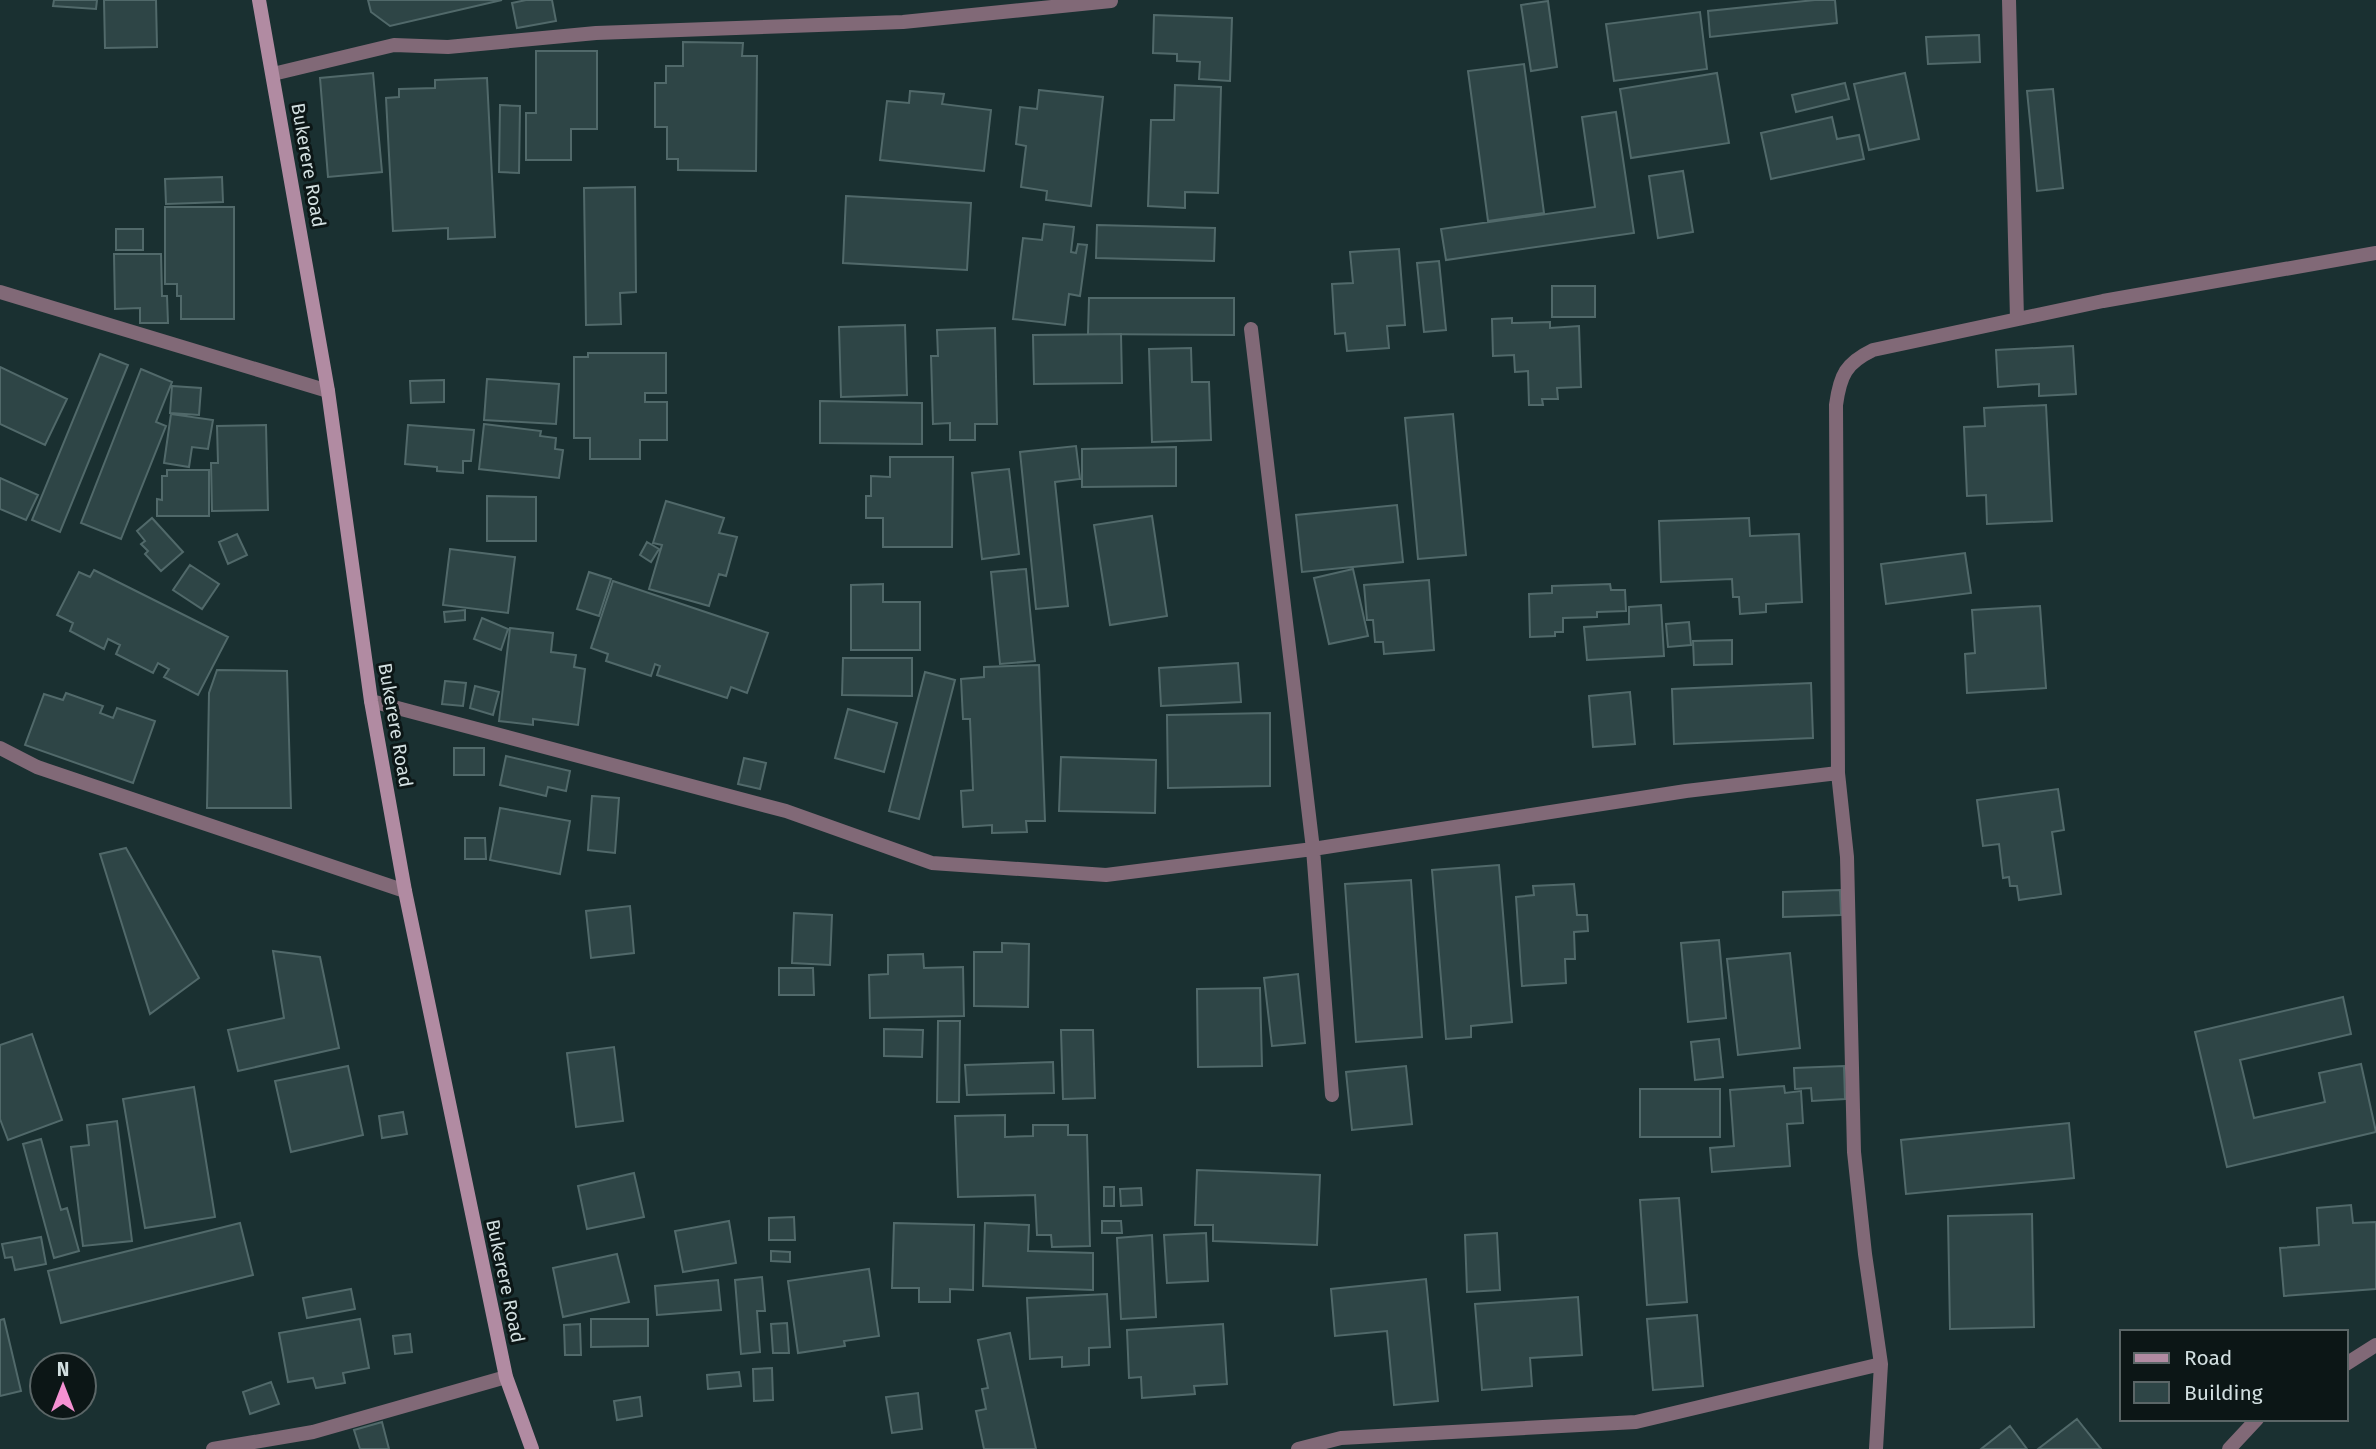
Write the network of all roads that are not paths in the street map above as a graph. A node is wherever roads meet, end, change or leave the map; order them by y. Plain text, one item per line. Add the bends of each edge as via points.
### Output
1 (259, 0) edge
2 (2008, 0) edge
3 (1111, 1) edge
4 (273, 74) junction
5 (2376, 253) edge
6 (0, 292) edge
7 (2017, 319) junction
8 (1251, 329) dead end
9 (328, 391) junction
10 (371, 701) junction
11 (0, 748) edge
12 (1838, 773) junction
13 (1313, 849) junction
14 (405, 891) junction
15 (1332, 1095) dead end
16 (2376, 1345) edge
17 (2348, 1363) edge
18 (1881, 1364) junction
19 (506, 1377) junction
20 (2255, 1421) edge
21 (213, 1449) edge
22 (532, 1449) edge
23 (1298, 1449) edge
24 (1876, 1449) edge
25 (2228, 1449) edge

1 - 4 main road, Bukerere Road
2 - 7 street
3 - 4 street via 903,22 596,33 448,47 394,45
4 - 9 main road, Bukerere Road
5 - 7 street
6 - 9 street
7 - 12 street via 1873,350 1856,358 1839,385
8 - 13 street
9 - 10 main road, Bukerere Road
10 - 13 street via 786,811 932,863 1106,875
10 - 14 main road, Bukerere Road
11 - 14 street via 37,767
12 - 13 street via 1686,791
12 - 18 street via 1847,857 1854,1152
13 - 15 street
14 - 19 main road, Bukerere Road
16 - 17 street
18 - 23 street via 1636,1422 1341,1438
18 - 24 street
19 - 21 street via 313,1432
19 - 22 main road, Bukerere Road
20 - 25 street

